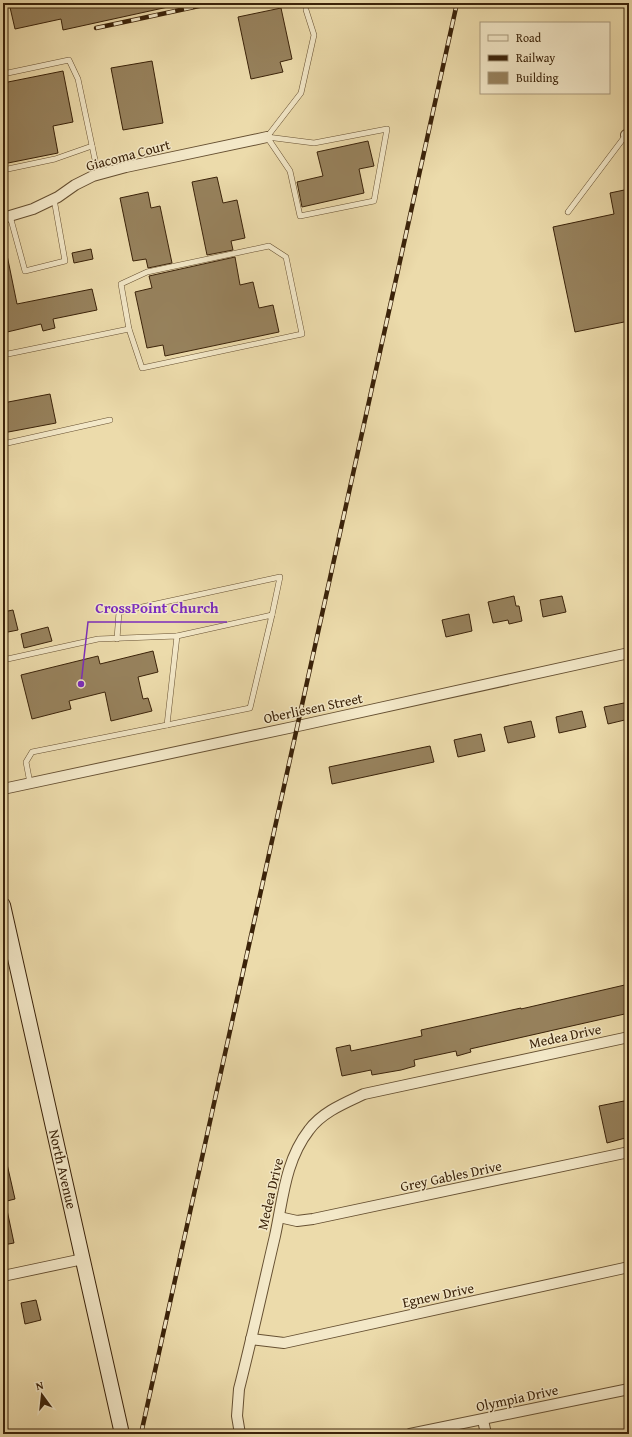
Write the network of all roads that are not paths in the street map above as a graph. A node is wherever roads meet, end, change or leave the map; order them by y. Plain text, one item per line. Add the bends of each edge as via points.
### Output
1 (306, 10) dead end
2 (3, 74) edge
3 (628, 135) edge
4 (267, 137) junction
5 (92, 146) junction
6 (3, 170) edge
7 (98, 174) junction
8 (54, 199) junction
9 (568, 212) dead end
10 (7, 217) edge
11 (129, 329) junction
12 (3, 355) edge
13 (110, 420) dead end
14 (3, 444) edge
15 (272, 615) junction
16 (177, 636) junction
17 (118, 639) junction
18 (629, 653) edge
19 (3, 660) edge
20 (167, 725) junction
21 (30, 783) junction
22 (3, 789) edge
23 (3, 905) edge
24 (629, 1036) edge
25 (629, 1152) edge
26 (279, 1217) junction
27 (83, 1259) junction
28 (629, 1267) edge
29 (3, 1276) edge
30 (252, 1339) junction
31 (629, 1388) edge
32 (483, 1420) junction
33 (122, 1434) edge
34 (240, 1434) edge
35 (410, 1434) edge
36 (486, 1434) edge

1 - 4 lane via 314,35 301,93
2 - 5 lane via 69,60 78,79
3 - 9 lane
4 - 4 lane via 314,143 387,129 374,201 300,216 290,171
4 - 7 street, Giacoma Court
5 - 6 lane via 55,159
5 - 7 lane
7 - 8 street, Giacoma Court
8 - 10 street, Giacoma Court
8 - 10 lane via 65,261 25,271
11 - 11 lane via 121,284 147,272 269,246 286,257 302,334 142,368
11 - 12 lane
13 - 14 lane
15 - 16 lane
15 - 17 lane via 280,577 119,612
15 - 20 lane via 250,708
16 - 17 lane
16 - 20 lane
17 - 19 lane via 98,639
18 - 21 street, Oberliesen Street
20 - 21 lane via 32,752 26,762
21 - 22 street, Oberliesen Street
23 - 27 main road, North Avenue
24 - 26 street, Medea Drive via 364,1094 347,1102 319,1119 296,1149 285,1181
25 - 26 street, Grey Gables Drive via 313,1219 297,1221
26 - 30 street, Medea Drive
27 - 29 street
27 - 33 main road, North Avenue
28 - 30 street, Egnew Drive via 284,1343
30 - 34 street, Medea Drive via 239,1389 237,1416
31 - 32 street, Olympia Drive
32 - 35 street, Olympia Drive
32 - 36 street

